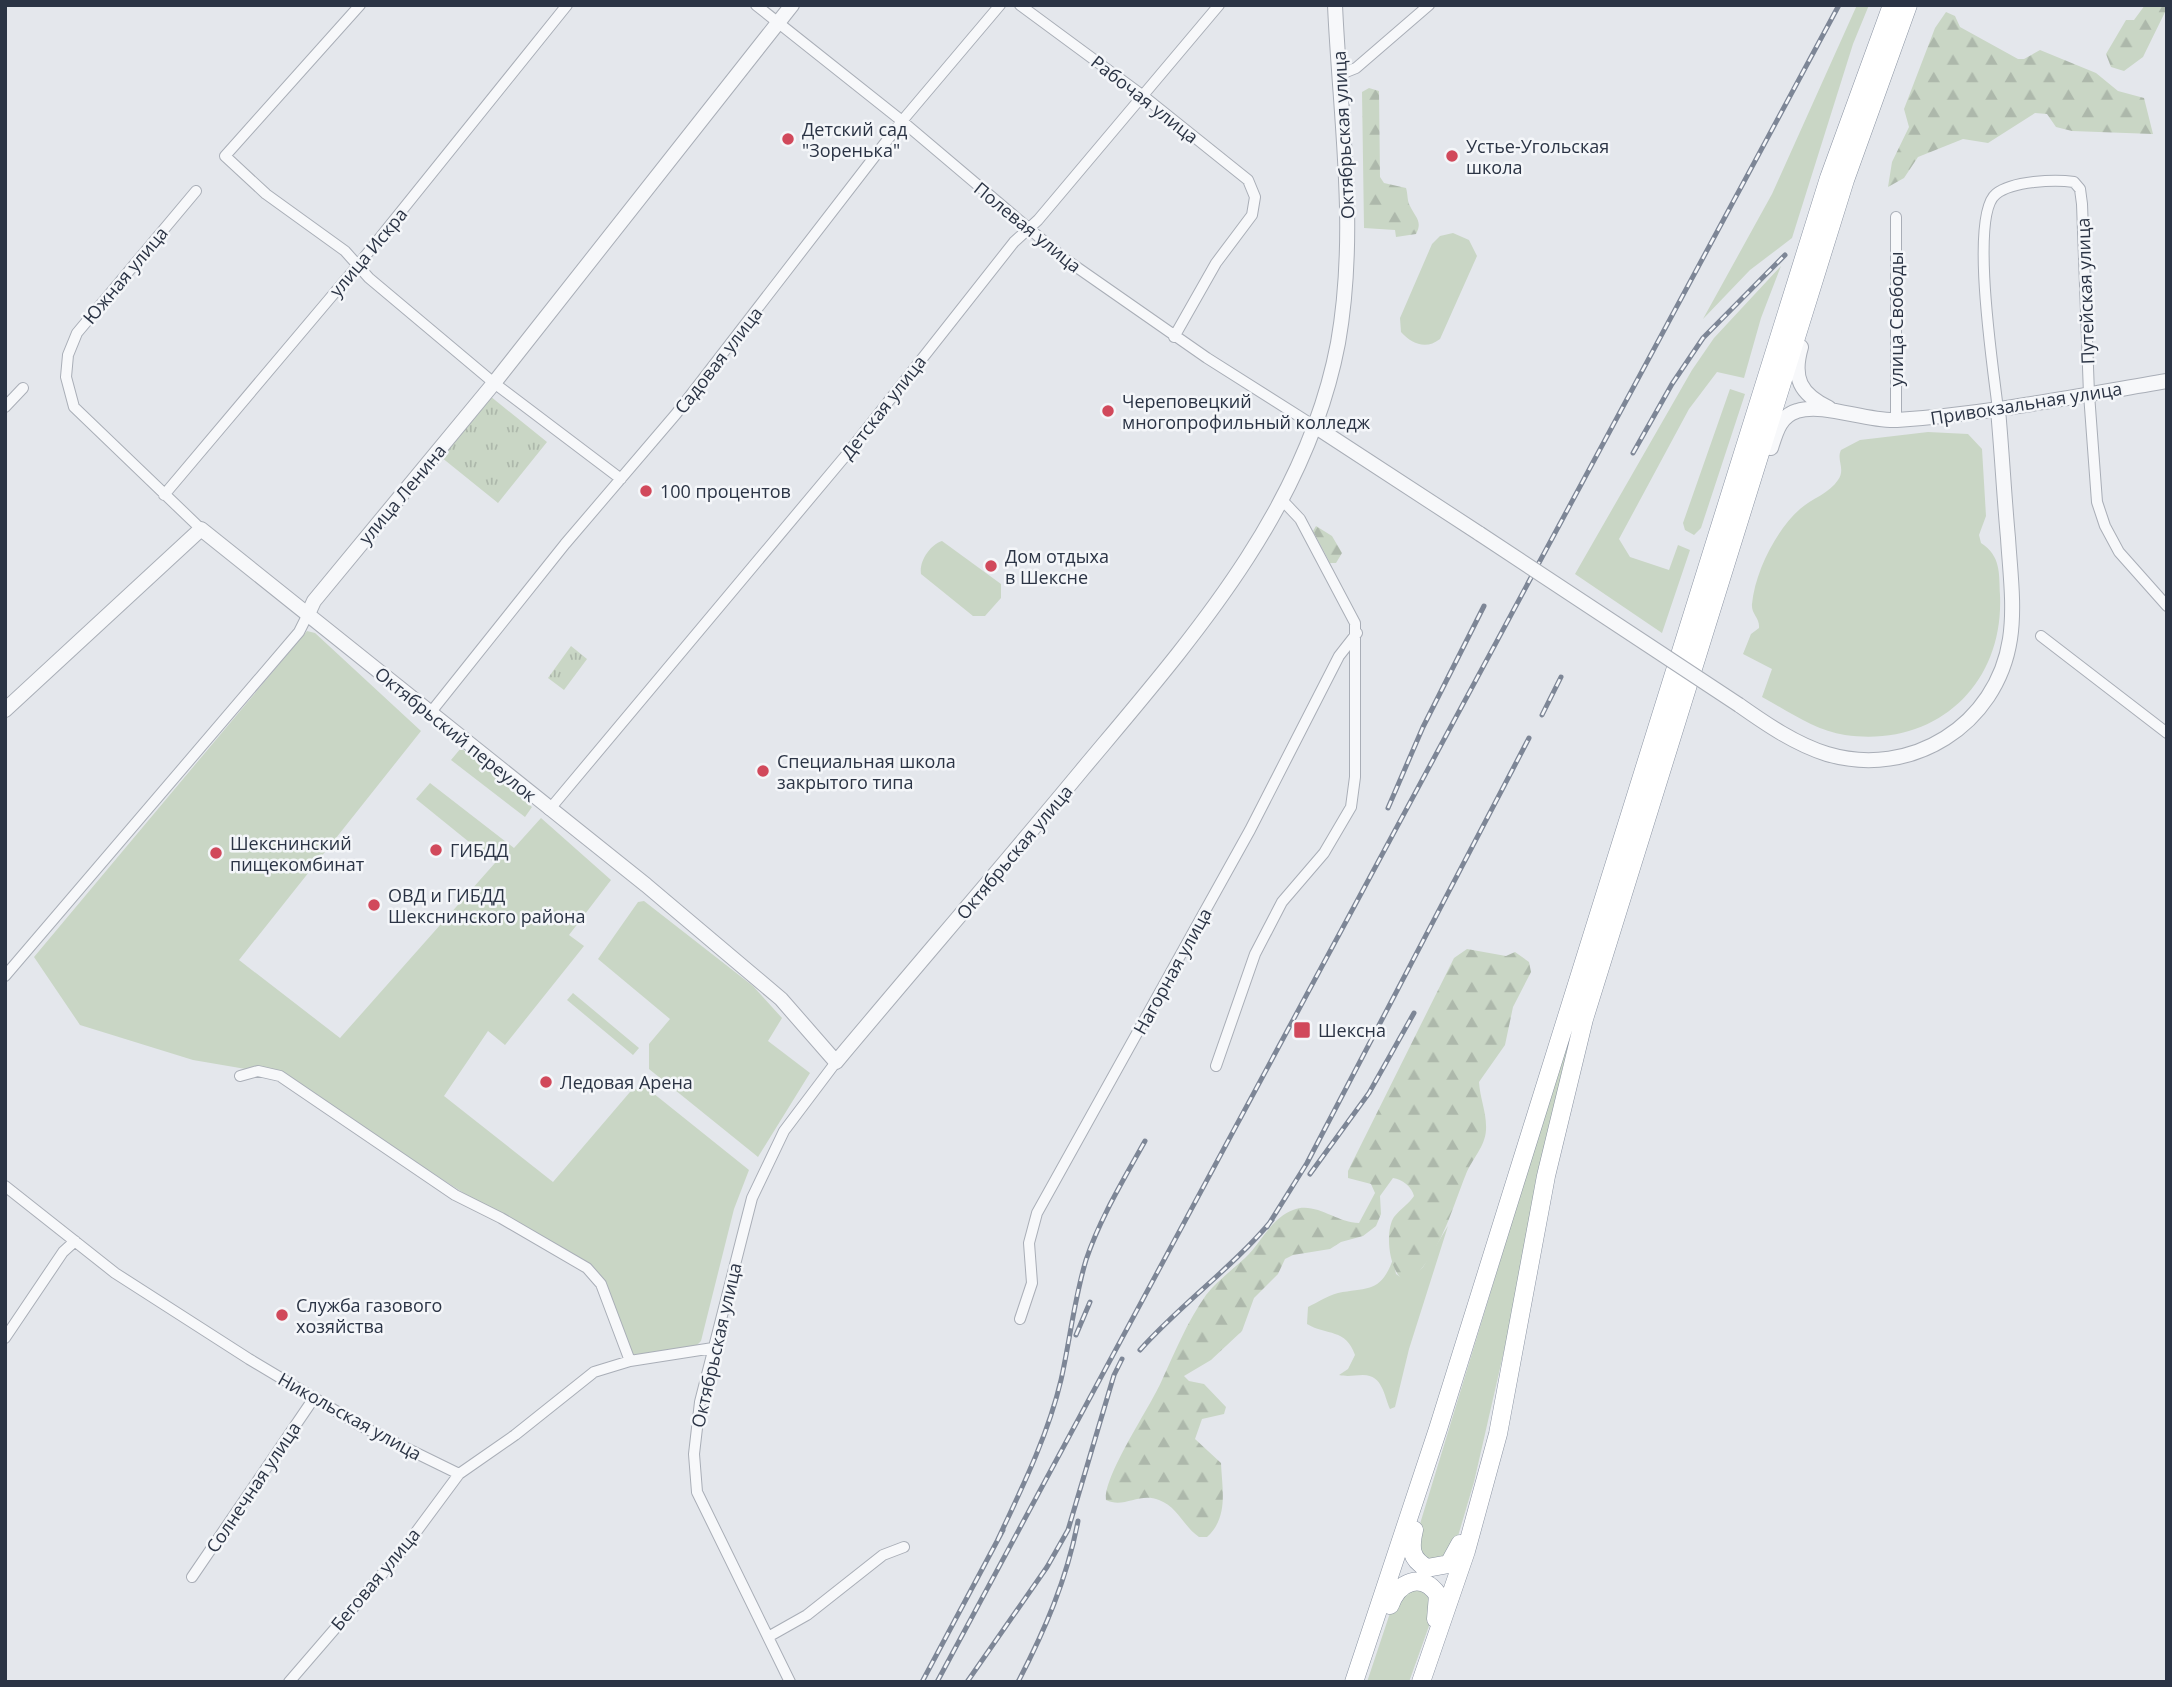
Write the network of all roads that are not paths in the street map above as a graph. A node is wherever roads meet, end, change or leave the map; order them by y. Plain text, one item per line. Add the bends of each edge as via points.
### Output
1 (360, 5) edge
2 (567, 5) edge
3 (756, 5) edge
4 (792, 5) edge
5 (1000, 5) edge
6 (1020, 5) edge
7 (1219, 5) edge
8 (1335, 5) edge
9 (1429, 5) edge
10 (1902, 7) edge
11 (778, 21) junction
12 (1341, 74) junction
13 (1142, 95) junction
14 (902, 121) junction
15 (196, 191) dead end
16 (1896, 217) dead end
17 (1028, 229) junction
18 (358, 265) junction
19 (1174, 337) junction
20 (2167, 381) edge
21 (494, 383) junction
22 (23, 388) dead end
23 (2089, 394) junction
24 (5, 407) edge
25 (74, 407) joint
26 (1998, 410) junction
27 (1843, 415) junction
28 (1896, 420) junction
29 (1316, 427) junction
30 (621, 479) junction
31 (164, 495) junction
32 (1283, 501) junction
33 (201, 528) junction
34 (2167, 606) edge
35 (308, 614) junction
36 (1357, 633) junction
37 (2041, 636) dead end
38 (1701, 638) junction
39 (5, 710) edge
40 (430, 712) junction
41 (2167, 733) edge
42 (549, 810) junction
43 (5, 976) edge
44 (836, 1062) junction
45 (1216, 1066) dead end
46 (240, 1076) dead end
47 (5, 1186) edge
48 (75, 1241) junction
49 (1529, 1277) junction
50 (1020, 1319) dead end
51 (5, 1338) edge
52 (713, 1348) junction
53 (1464, 1348) junction
54 (629, 1360) junction
55 (314, 1398) junction
56 (458, 1474) junction
57 (904, 1547) dead end
58 (191, 1577) dead end
59 (768, 1637) junction
60 (289, 1682) edge
61 (790, 1682) edge
62 (1354, 1682) edge
63 (1363, 1682) edge
64 (1413, 1682) edge
65 (1421, 1682) edge

1 - 18 street via 225,156
2 - 18 street, улица Искра
3 - 11 street, Полевая улица
4 - 11 street, улица Ленина
5 - 14 street, Садовая улица
6 - 13 street, Рабочая улица
7 - 13 street, Детская улица
8 - 12 street, Октябрьская улица
9 - 12 street via 1356,68
10 - 27 street via 1797,362 1797,379 1805,394
10 - 38 highway
10 - 53 highway via 1829,178
11 - 14 street, Полевая улица
11 - 21 street, улица Ленина
12 - 29 street, Октябрьская улица via 1348,174 1345,277 1338,343
13 - 17 street, Детская улица
13 - 19 street, Рабочая улица via 1248,180 1256,204
14 - 17 street, Полевая улица
14 - 30 street, Садовая улица
15 - 25 street, Южная улица via 77,332 66,377
16 - 28 street, улица Свободы
17 - 19 street, Полевая улица
17 - 42 street, Детская улица
18 - 21 street
18 - 31 street, улица Искра
19 - 29 street, Полевая улица
20 - 23 street, Привокзальная улица
21 - 30 street
21 - 35 street, улица Ленина via 313,601
22 - 24 street
23 - 26 street, Привокзальная улица
23 - 26 street, Путейская улица via 2080,188 2059,180 2024,184 1997,192 1987,204 1984,218 1985,288
23 - 34 street, Путейская улица via 2100,514 2119,552
25 - 31 street, Октябрьский переулок
26 - 28 street, Привокзальная улица
26 - 29 street, bridge via 2011,627 2001,671 1977,712 1939,743 1907,755 1868,760 1816,750 1784,734
27 - 28 street, Привокзальная улица
27 - 38 street, Привокзальная улица via 1803,409 1781,422 1732,568
29 - 32 street, Октябрьская улица
30 - 40 street, Садовая улица
31 - 33 street, Октябрьский переулок
32 - 36 street via 1300,519 1352,614
32 - 44 street, Октябрьская улица via 1253,552 1164,671
33 - 35 street, Октябрьский переулок
33 - 39 street
35 - 40 street, Октябрьский переулок
35 - 43 street, улица Ленина via 299,632
36 - 45 street via 1351,807 1324,853 1282,902 1255,954
36 - 50 street, Нагорная улица via 1339,656 1250,830 1037,1213 1029,1243 1032,1283
37 - 41 street
38 - 49 highway via 1574,1054
40 - 42 street, Октябрьский переулок
42 - 44 street, Октябрьский переулок via 781,999
44 - 52 street, Октябрьская улица via 792,1118 764,1169
46 - 54 street via 258,1071 280,1076 455,1195 587,1268 601,1284
47 - 48 street, Никольская улица
48 - 51 street
48 - 55 street, Никольская улица via 115,1273
49 - 53 highway via 1459,1548 1449,1564 1432,1569 1417,1561 1411,1542
49 - 65 highway via 1489,1470
52 - 54 street
52 - 59 street, Октябрьская улица via 696,1426 695,1480
53 - 62 highway
54 - 56 street via 594,1372
55 - 56 street, Никольская улица
55 - 58 street, Солнечная улица
56 - 60 street, Беговая улица via 402,1550
57 - 59 street via 883,1555 807,1615
59 - 61 street, Октябрьская улица
63 - 64 highway via 1393,1596 1401,1585 1414,1581 1433,1588 1439,1608

